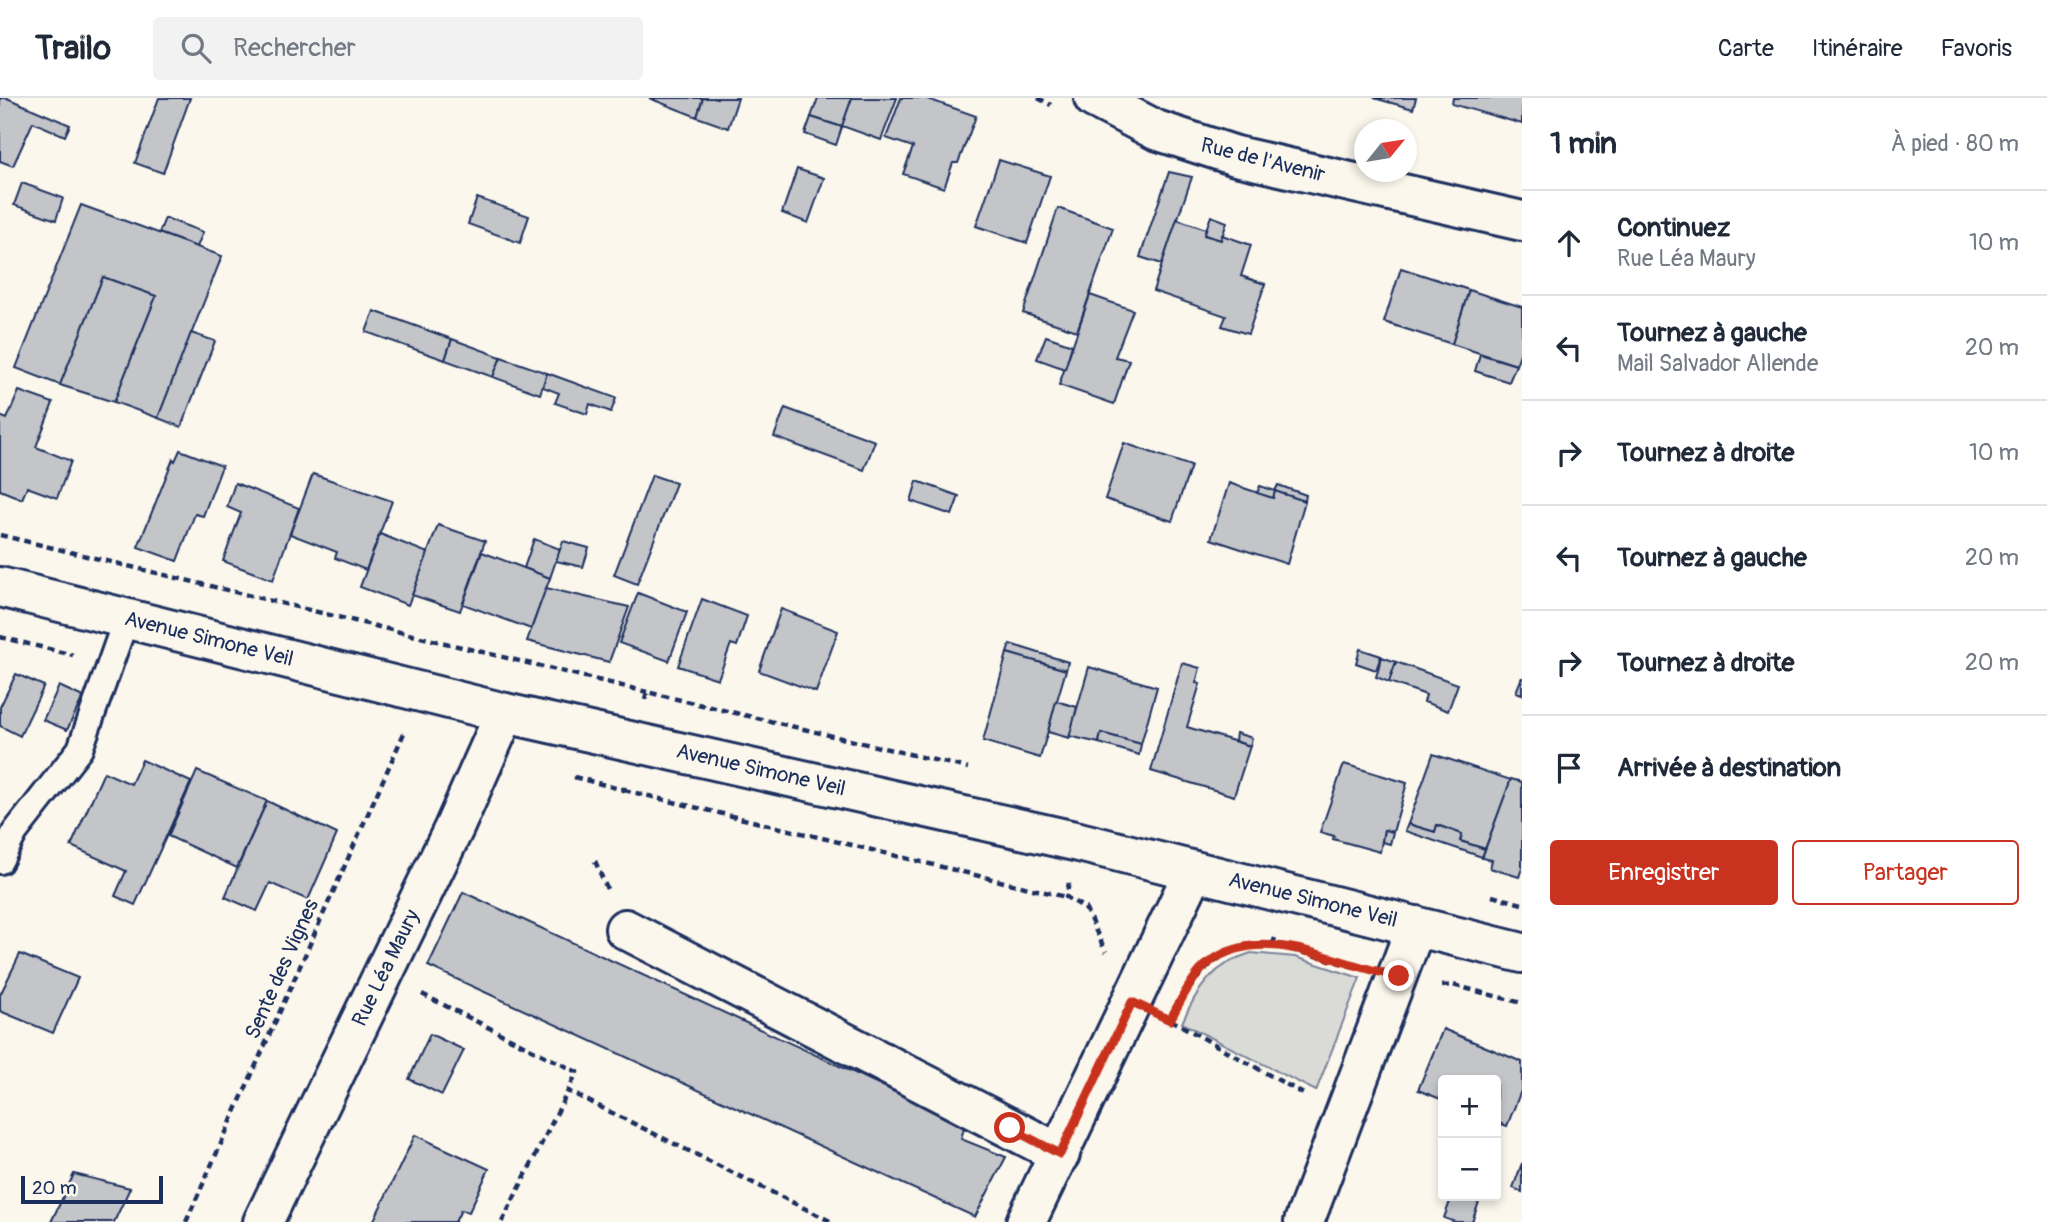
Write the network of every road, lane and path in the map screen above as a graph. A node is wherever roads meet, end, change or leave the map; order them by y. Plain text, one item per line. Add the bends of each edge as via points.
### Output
1 (1094, 98) edge
2 (1522, 221) edge
3 (0, 535) edge
4 (0, 587) edge
5 (126, 619) junction
6 (648, 692) dead end
7 (505, 713) junction
8 (405, 729) dead end
9 (624, 790) dead end
10 (1079, 842) junction
11 (0, 861) edge
12 (1194, 871) junction
13 (1287, 896) junction
14 (1066, 897) junction
15 (1416, 926) junction
16 (625, 929) dead end
17 (1273, 944) junction
18 (1522, 953) edge
19 (383, 974) junction
20 (1399, 976) junction
21 (1183, 997) dead end
22 (1132, 1002) junction
23 (1522, 1003) edge
24 (1177, 1008) dead end
25 (1170, 1020) junction
26 (568, 1091) junction
27 (1311, 1098) dead end
28 (1060, 1154) junction
29 (187, 1222) edge
30 (263, 1222) edge
31 (502, 1222) edge
32 (832, 1222) edge
33 (1026, 1222) edge
34 (1304, 1222) edge

1 - 2 street, Rue de l'Avenir via 1156,130 1236,156
3 - 6 path
4 - 5 street, Avenue Simone Veil
5 - 7 street, Avenue Simone Veil
5 - 11 lane via 80,749 15,832
7 - 10 street, Avenue Simone Veil
7 - 19 street, Rue Léa Maury
8 - 29 path, Sente des Vignes
9 - 14 path
10 - 12 street, Avenue Simone Veil
10 - 14 path
12 - 13 street, Avenue Simone Veil
12 - 22 street
13 - 15 street, Avenue Simone Veil
13 - 17 path
14 - 22 path via 1086,908 1107,953 1098,983
15 - 18 street, Avenue Simone Veil
15 - 20 street
16 - 28 street
17 - 20 path
17 - 21 path via 1243,946 1209,962
19 - 26 path via 577,1072
19 - 30 street, Rue Léa Maury
20 - 23 path via 1426,988 1453,985
20 - 34 street
22 - 25 path
22 - 28 street
24 - 25 path
25 - 27 path
26 - 31 path
26 - 32 path
28 - 33 street

